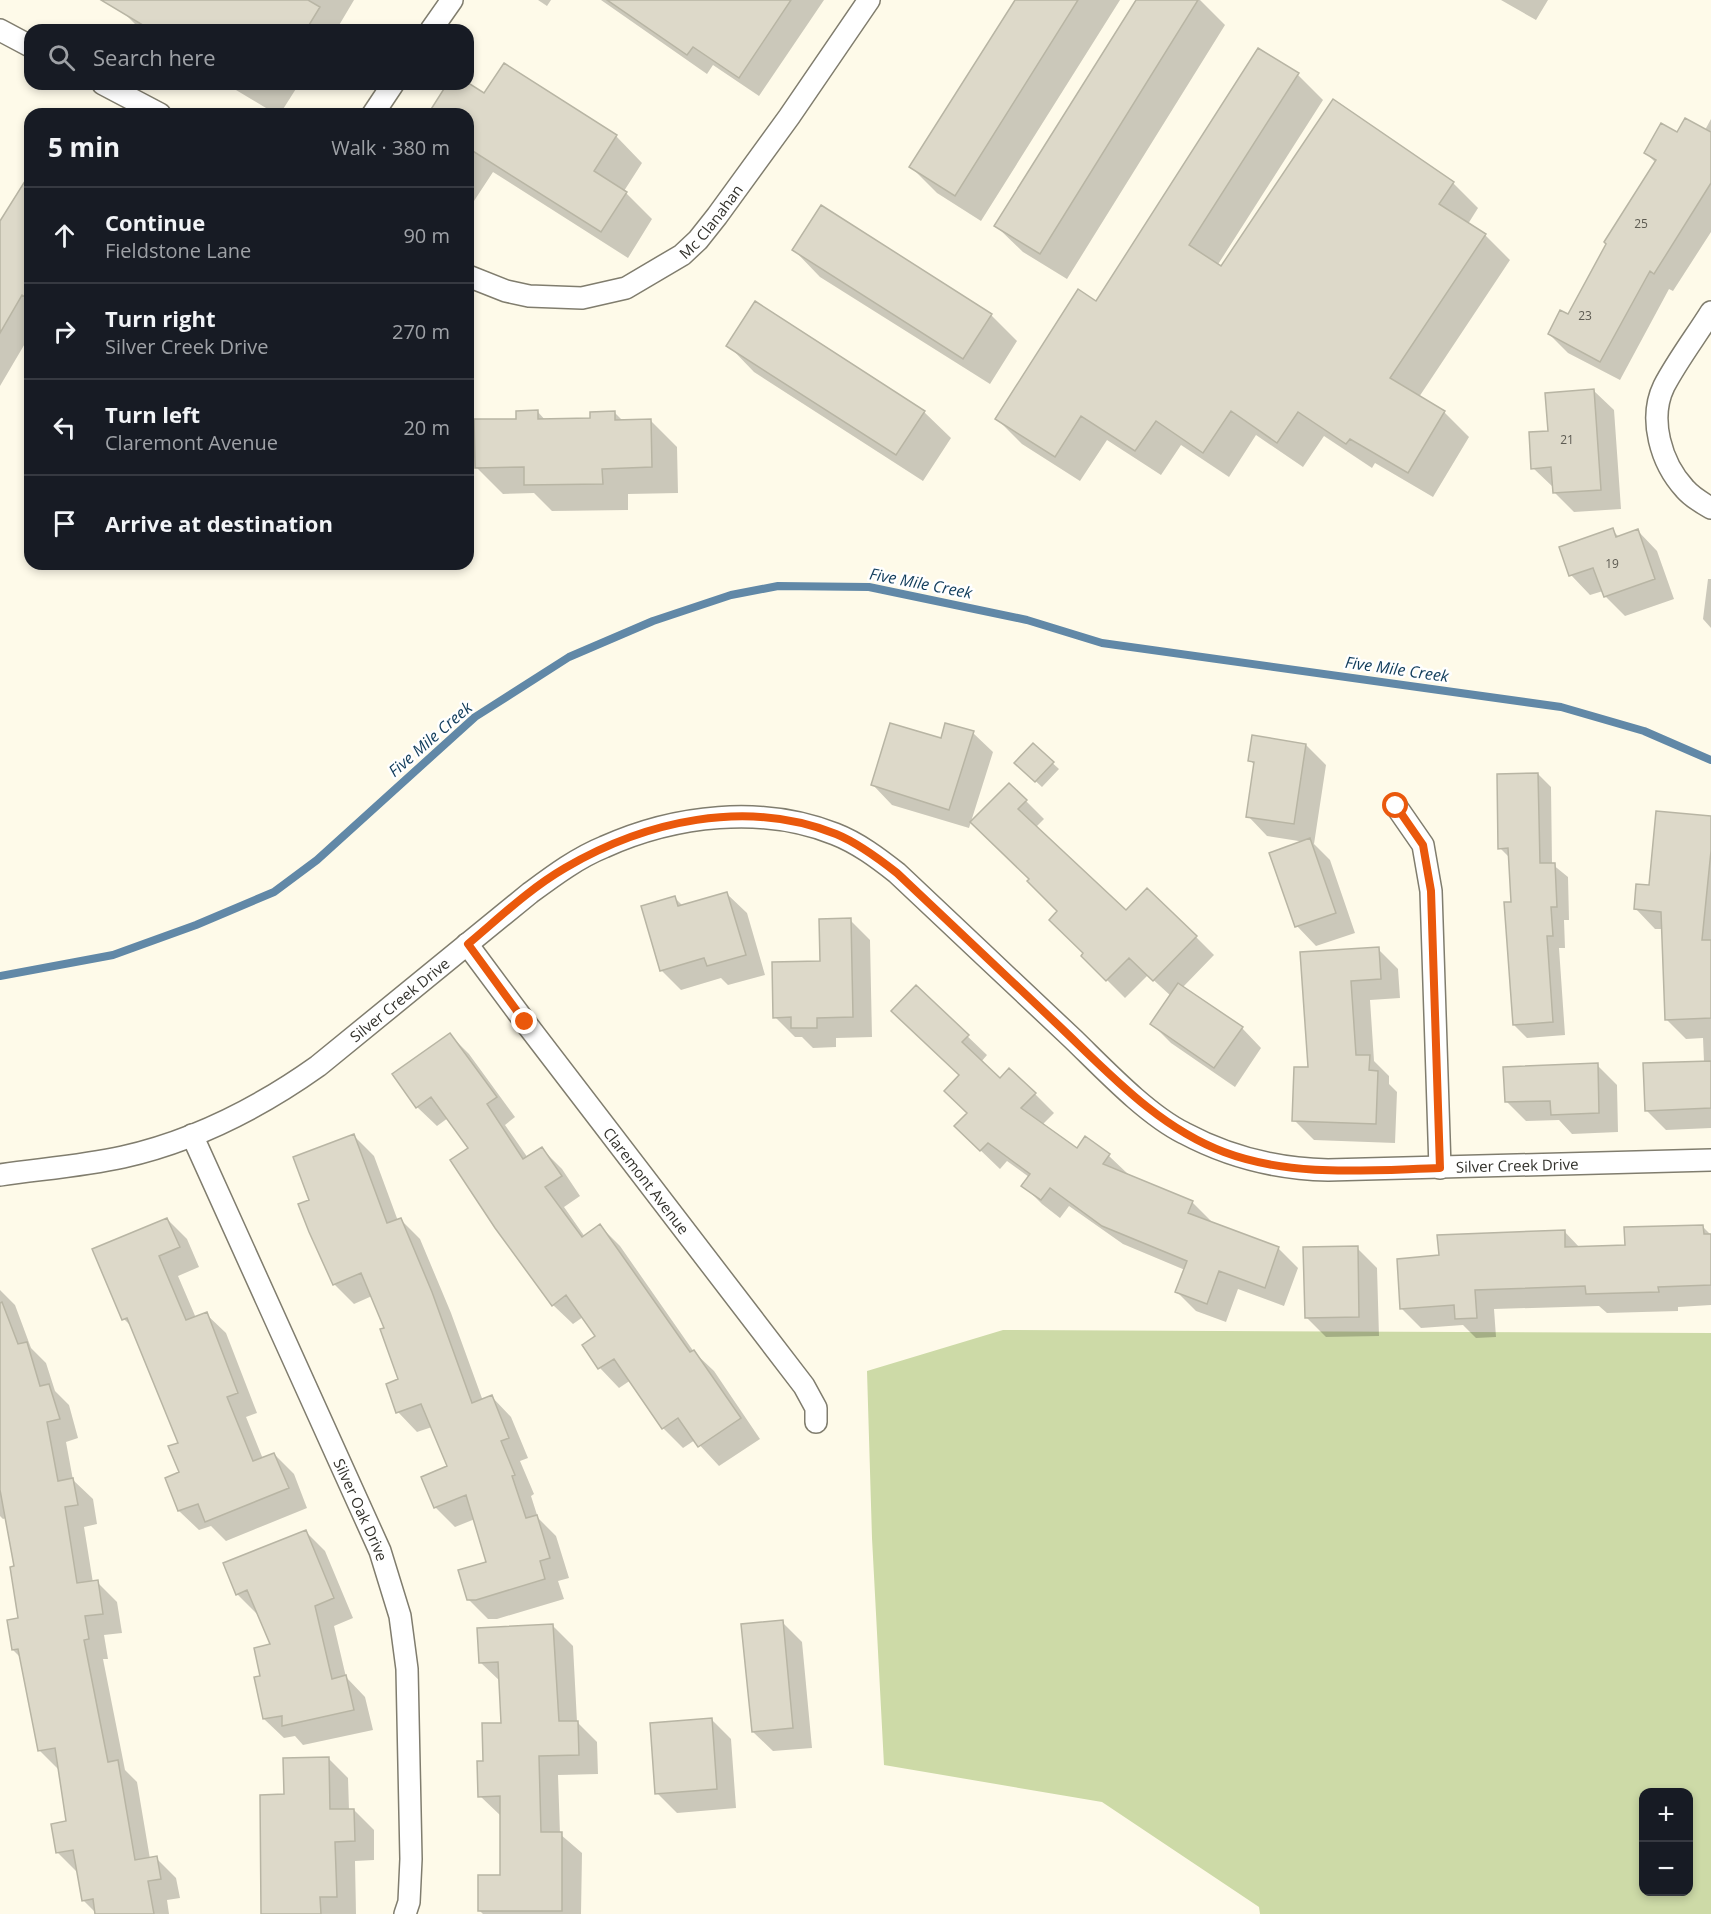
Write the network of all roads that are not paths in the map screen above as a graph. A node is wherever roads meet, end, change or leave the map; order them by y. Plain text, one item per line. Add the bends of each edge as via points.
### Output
1 (452, 0) edge
2 (869, 0) edge
3 (435, 24) edge
4 (0, 30) edge
5 (24, 43) edge
6 (114, 90) edge
7 (389, 90) edge
8 (149, 108) edge
9 (377, 108) edge
10 (474, 278) edge
11 (1711, 312) edge
12 (1711, 508) edge
13 (1396, 806) dead end
14 (468, 944) junction
15 (192, 1135) junction
16 (1711, 1160) edge
17 (1440, 1168) junction
18 (0, 1175) edge
19 (816, 1422) dead end
20 (405, 1914) edge

1 - 3 street
2 - 10 street, Mc Clanahan via 717,216 682,255 626,288 582,298 517,294
4 - 5 street
6 - 8 street
7 - 9 street
11 - 12 street via 1663,388 1657,414 1660,444 1668,465 1685,490
13 - 17 street via 1423,845 1431,891
14 - 15 street, Silver Creek Drive via 318,1066 248,1110
14 - 17 street, Silver Creek Drive via 562,869 602,847 643,832 681,822 736,816 808,825 837,834 869,851 897,873 1119,1083 1182,1133 1223,1152 1300,1170
14 - 19 street, Claremont Avenue via 804,1386 816,1408
15 - 18 street, Silver Creek Drive via 86,1164
15 - 20 street, Silver Oak Drive via 380,1551 400,1616 408,1669 411,1859
16 - 17 street, Silver Creek Drive

